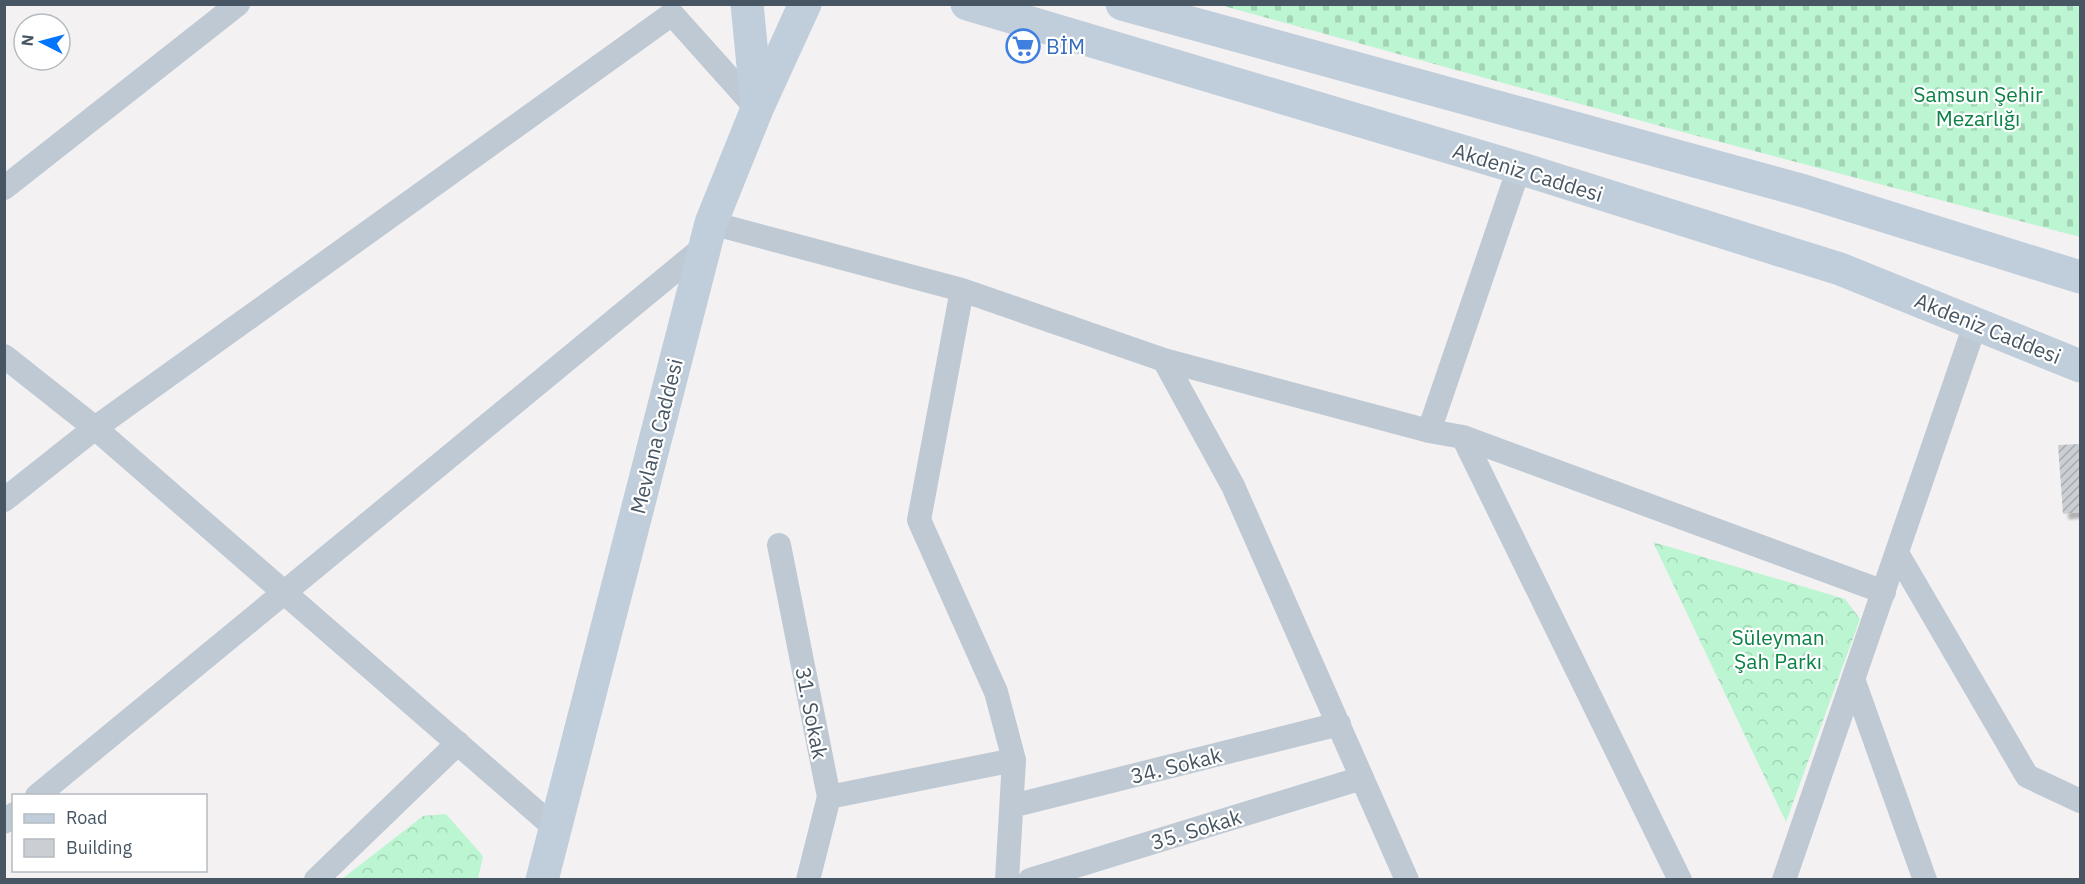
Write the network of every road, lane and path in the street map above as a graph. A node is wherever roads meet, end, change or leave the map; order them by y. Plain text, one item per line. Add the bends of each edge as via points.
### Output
1 (238, 4) edge
2 (747, 4) edge
3 (804, 4) edge
4 (967, 4) edge
5 (1122, 4) edge
6 (757, 108) junction
7 (1519, 168) junction
8 (4, 188) edge
9 (708, 234) junction
10 (2080, 277) edge
11 (962, 290) junction
12 (1976, 321) junction
13 (4, 356) edge
14 (1164, 360) junction
15 (2080, 366) edge
16 (95, 428) junction
17 (1429, 431) junction
18 (1462, 436) junction
19 (4, 500) edge
20 (779, 545) dead end
21 (1897, 553) junction
22 (1884, 592) junction
23 (284, 593) junction
24 (1853, 679) junction
25 (1340, 724) junction
26 (458, 743) junction
27 (1014, 760) junction
28 (1362, 778) junction
29 (38, 794) edge
30 (828, 797) junction
31 (2080, 801) edge
32 (1012, 806) junction
33 (555, 828) junction
34 (316, 879) edge
35 (542, 879) edge
36 (808, 879) edge
37 (1007, 879) edge
38 (1030, 879) edge
39 (1407, 879) edge
40 (1680, 879) edge
41 (1784, 879) edge
42 (1925, 879) edge

1 - 8 street
2 - 6 main road
3 - 6 main road, Mevlana Caddesi
4 - 7 main road, Akdeniz Caddesi
5 - 10 main road via 1804,191
6 - 9 main road, Mevlana Caddesi
6 - 16 street via 672,14
7 - 12 main road, Akdeniz Caddesi via 1840,270
7 - 17 street
9 - 11 street
9 - 23 street
9 - 33 main road, Mevlana Caddesi
11 - 14 street
11 - 27 street via 918,520 996,692
12 - 15 main road, Akdeniz Caddesi
12 - 21 street
13 - 16 street
14 - 17 street
14 - 25 street via 1233,486
16 - 19 street
16 - 23 street
17 - 18 street
18 - 22 street
18 - 40 street
20 - 30 street, 31. Sokak
21 - 22 street
21 - 31 street via 2027,776
22 - 24 street
23 - 26 street
23 - 29 street
24 - 41 street
24 - 42 street
25 - 28 street
25 - 32 street, 34. Sokak
26 - 33 street
26 - 34 street
27 - 30 street
27 - 32 street
28 - 38 street, 35. Sokak
28 - 39 street
30 - 36 street, 31. Sokak
32 - 37 street
33 - 35 main road, Mevlana Caddesi

